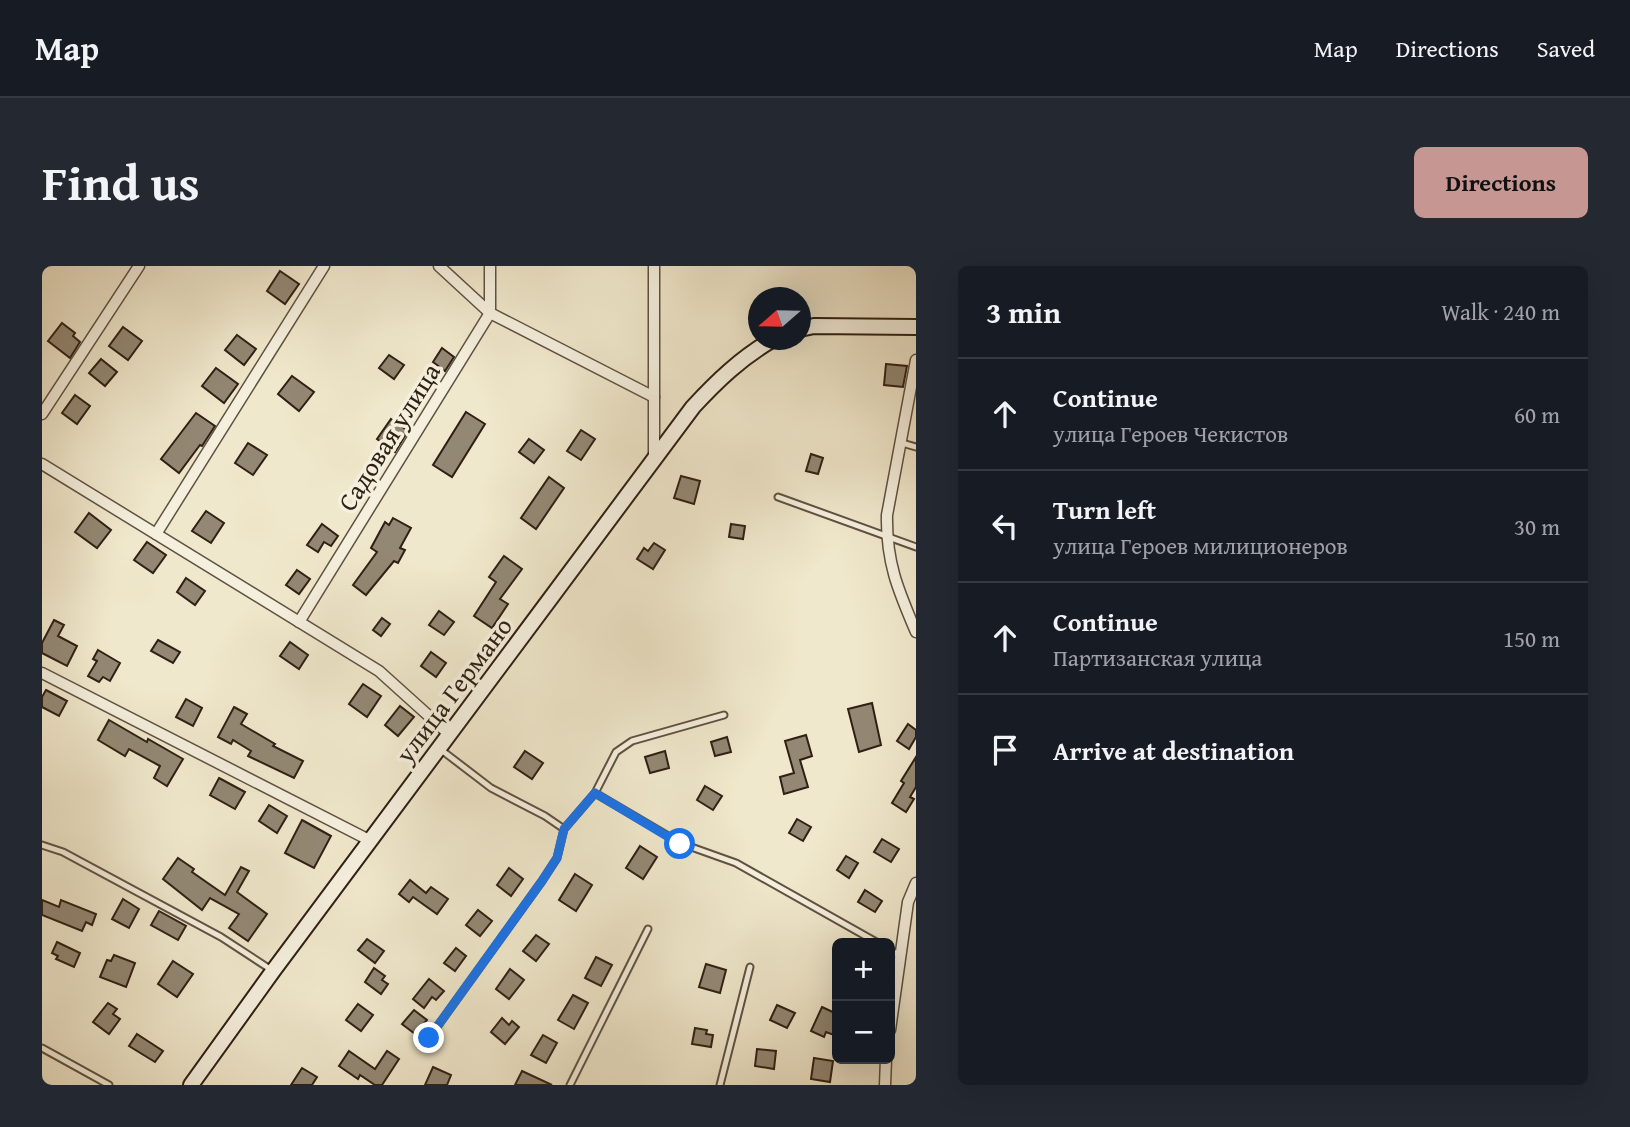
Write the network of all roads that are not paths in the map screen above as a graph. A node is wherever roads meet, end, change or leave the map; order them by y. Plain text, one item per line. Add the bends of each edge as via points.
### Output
1 (139, 266) edge
2 (324, 266) edge
3 (439, 266) edge
4 (490, 266) edge
5 (654, 266) edge
6 (490, 313) junction
7 (811, 327) edge
8 (916, 327) edge
9 (754, 350) edge
10 (916, 360) edge
11 (654, 397) junction
12 (42, 414) edge
13 (902, 443) junction
14 (916, 447) edge
15 (654, 461) junction
16 (42, 464) edge
17 (778, 497) dead end
18 (156, 534) junction
19 (887, 536) junction
20 (916, 547) edge
21 (299, 622) junction
22 (916, 632) edge
23 (42, 673) edge
24 (724, 715) dead end
25 (450, 735) junction
26 (440, 749) junction
27 (595, 793) junction
28 (564, 829) junction
29 (371, 841) junction
30 (42, 845) edge
31 (916, 884) edge
32 (648, 929) dead end
33 (869, 938) edge
34 (895, 953) edge
35 (900, 956) junction
36 (750, 967) dead end
37 (273, 971) junction
38 (894, 1001) edge
39 (429, 1038) dead end
40 (42, 1048) edge
41 (886, 1064) edge
42 (109, 1085) edge
43 (191, 1085) edge
44 (570, 1085) edge
45 (720, 1085) edge
46 (885, 1085) edge

1 - 12 street
2 - 18 street
3 - 6 street
4 - 6 street
5 - 11 street
6 - 11 street
6 - 21 street, Садовая улица
7 - 8 main road
9 - 15 main road, улица Германо via 719,378
10 - 13 street
11 - 15 street
13 - 14 lane
13 - 19 street
15 - 25 main road, улица Германо
16 - 18 street
17 - 19 lane
18 - 21 street
19 - 20 lane
19 - 22 street via 898,590
21 - 25 street via 379,671
23 - 29 street
24 - 27 lane via 632,741 616,752
25 - 26 main road, улица Германо
26 - 28 lane via 491,788
26 - 29 main road, улица Германо
27 - 28 lane
27 - 33 lane via 680,844 736,863
28 - 39 lane via 557,858
29 - 37 main road, улица Германо
30 - 37 lane via 209,931
31 - 35 street via 908,902
32 - 44 lane
34 - 35 lane
35 - 38 street
36 - 45 lane
37 - 43 main road, улица Германо
40 - 42 lane
41 - 46 street

